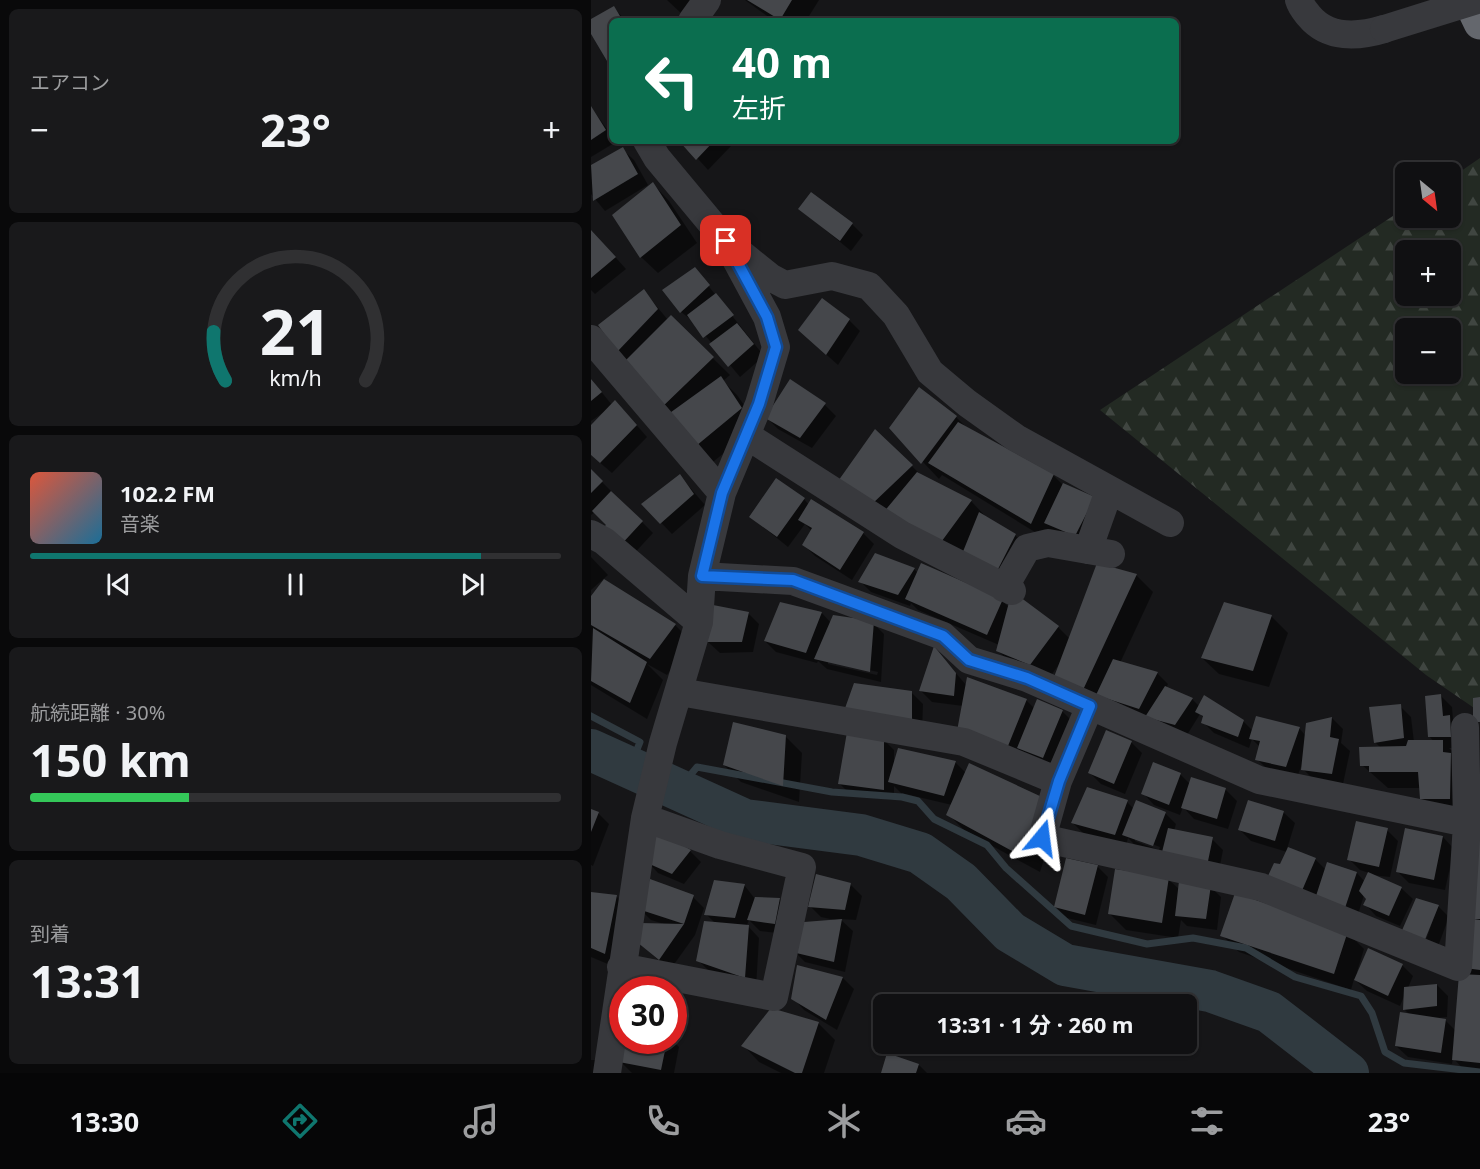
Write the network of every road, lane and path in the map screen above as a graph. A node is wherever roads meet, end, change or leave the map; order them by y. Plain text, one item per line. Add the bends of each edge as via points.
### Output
1 (707, 0) edge
2 (1299, 0) edge
3 (1469, 0) edge
4 (1477, 0) edge
5 (694, 18) edge
6 (1480, 23) edge
7 (649, 144) edge
8 (726, 241) junction
9 (591, 339) edge
10 (746, 435) junction
11 (1110, 491) junction
12 (722, 493) junction
13 (1170, 523) dead end
14 (591, 534) edge
15 (702, 576) junction
16 (699, 622) junction
17 (680, 692) junction
18 (1090, 706) junction
19 (1465, 727) dead end
20 (1059, 781) junction
21 (645, 815) junction
22 (1467, 823) junction
23 (621, 967) junction
24 (607, 1073) edge

1 - 5 street
2 - 4 street, bridge via 1316,25 1337,34 1364,35
3 - 6 highway
7 - 8 street
8 - 10 street via 767,317 776,347
8 - 11 street via 770,278 785,285 832,276 869,286 896,315 930,372 967,404 1016,438
9 - 12 street
10 - 11 street via 902,535 1008,590 1027,548 1048,543 1099,552
10 - 12 street
11 - 13 street
12 - 15 street
14 - 16 street
15 - 16 street
15 - 18 street via 793,580 943,636 969,660 1027,678
16 - 17 street
17 - 20 street via 964,742
17 - 21 street
18 - 20 street
18 - 22 street via 1259,780
19 - 22 street
20 - 22 street via 1042,838 1261,886 1458,967
21 - 23 street
21 - 23 street via 720,845 802,867 774,997
23 - 24 street

